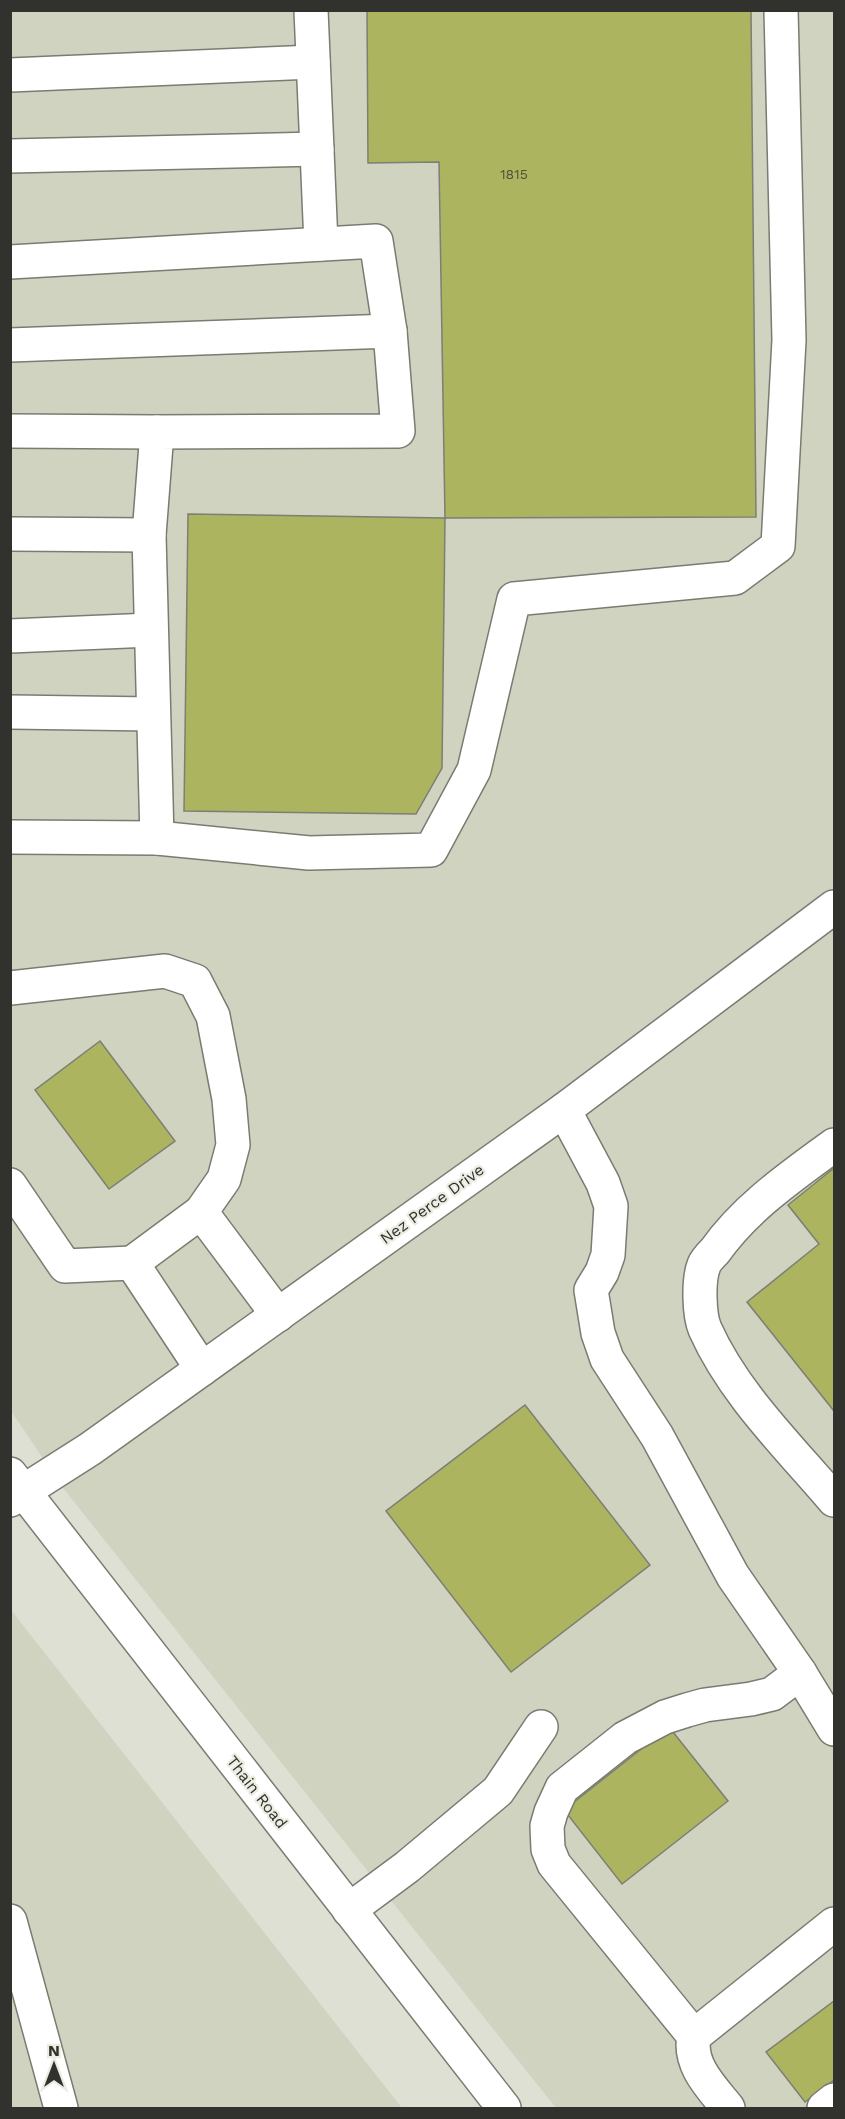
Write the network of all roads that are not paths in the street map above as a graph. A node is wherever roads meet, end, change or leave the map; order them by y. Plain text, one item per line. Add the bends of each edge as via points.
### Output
1 (311, 10) edge
2 (781, 10) edge
3 (313, 62) junction
4 (10, 75) edge
5 (317, 148) junction
6 (10, 156) edge
7 (321, 244) junction
8 (10, 262) edge
9 (390, 332) junction
10 (10, 345) edge
11 (10, 431) edge
12 (157, 432) junction
13 (10, 534) edge
14 (149, 535) junction
15 (151, 630) junction
16 (10, 636) edge
17 (10, 712) edge
18 (153, 714) junction
19 (10, 837) edge
20 (157, 838) junction
21 (834, 907) edge
22 (10, 988) edge
23 (564, 1110) junction
24 (834, 1145) edge
25 (10, 1185) edge
26 (201, 1212) junction
27 (132, 1263) junction
28 (278, 1314) junction
29 (202, 1369) junction
30 (15, 1489) edge
31 (834, 1500) edge
32 (800, 1673) junction
33 (541, 1727) dead end
34 (834, 1730) edge
35 (350, 1910) junction
36 (10, 1921) edge
37 (834, 1924) edge
38 (694, 2036) junction
39 (834, 2100) edge
40 (61, 2109) edge
41 (504, 2109) edge
42 (728, 2109) edge
43 (824, 2109) edge

1 - 3 street
2 - 20 street via 789,340 778,546 735,578 514,599 474,770 431,850 309,854
3 - 4 street
3 - 5 street
5 - 6 street
5 - 7 street
7 - 8 street
7 - 9 street via 376,242
9 - 10 street
9 - 12 street via 398,431
11 - 12 street
12 - 14 street
13 - 14 street
14 - 15 street
15 - 16 street
15 - 18 street
17 - 18 street
18 - 20 street
19 - 20 street
21 - 23 street, Nez Perce Drive
22 - 26 street via 165,971 195,981 213,1016 229,1098 233,1145 225,1179
23 - 28 street, Nez Perce Drive
23 - 32 street via 611,1206 608,1255 591,1290 607,1359 657,1436 733,1576
24 - 31 street via 776,1187 725,1236 704,1265 700,1295 704,1327 726,1366 750,1401
25 - 27 street via 65,1266
26 - 27 street
26 - 28 street
27 - 29 street
28 - 29 street, Nez Perce Drive
29 - 30 street, Nez Perce Drive via 90,1449
30 - 35 street, Thain Road
32 - 34 street
32 - 38 street via 772,1694 705,1705 642,1727 562,1788 551,1812 548,1849 554,1864
33 - 35 street via 498,1791
35 - 41 street, Thain Road
36 - 40 street
37 - 38 street
38 - 42 street via 700,2072
39 - 43 street

